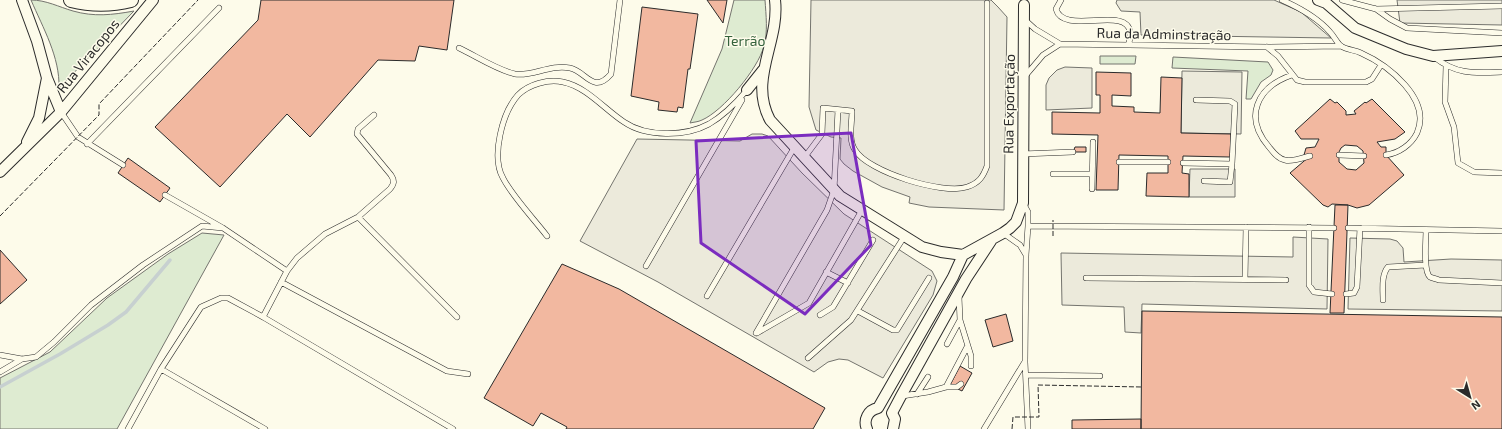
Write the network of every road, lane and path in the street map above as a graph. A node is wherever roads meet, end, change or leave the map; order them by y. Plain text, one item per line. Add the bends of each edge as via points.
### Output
1 (22, 0) edge
2 (71, 0) edge
3 (131, 0) edge
4 (153, 0) edge
5 (620, 0) edge
6 (1061, 0) edge
7 (1282, 0) edge
8 (1318, 0) edge
9 (1342, 0) edge
10 (1024, 2) edge
11 (777, 3) edge
12 (987, 3) dead end
13 (1502, 6) edge
14 (218, 8) dead end
15 (1376, 9) junction
16 (1024, 19) junction
17 (1502, 33) edge
18 (1060, 44) junction
19 (1129, 44) junction
20 (1341, 46) junction
21 (1267, 47) junction
22 (459, 48) dead end
23 (1502, 51) edge
24 (1433, 56) junction
25 (1381, 65) junction
26 (1446, 66) junction
27 (763, 70) junction
28 (1502, 72) edge
29 (1292, 76) junction
30 (47, 78) junction
31 (1024, 78) junction
32 (747, 90) junction
33 (1196, 100) dead end
34 (838, 110) junction
35 (61, 112) junction
36 (374, 115) dead end
37 (1093, 142) dead end
38 (87, 144) junction
39 (794, 148) junction
40 (22, 151) junction
41 (1073, 152) dead end
42 (1086, 152) dead end
43 (1093, 152) junction
44 (1022, 154) junction
45 (1339, 155) dead end
46 (1386, 155) dead end
47 (1310, 156) dead end
48 (1364, 156) dead end
49 (804, 158) junction
50 (1119, 162) dead end
51 (1168, 162) dead end
52 (1183, 162) dead end
53 (1232, 164) junction
54 (123, 165) dead end
55 (0, 172) edge
56 (1502, 172) edge
57 (1053, 174) dead end
58 (1092, 174) junction
59 (1204, 181) dead end
60 (1092, 189) dead end
61 (834, 190) junction
62 (165, 195) dead end
63 (1023, 202) junction
64 (862, 210) junction
65 (358, 217) junction
66 (1028, 226) junction
67 (1246, 227) junction
68 (1309, 227) junction
69 (223, 228) junction
70 (1334, 228) dead end
71 (1348, 228) dead end
72 (1360, 228) junction
73 (1426, 230) junction
74 (1502, 231) edge
75 (1003, 233) junction
76 (547, 236) dead end
77 (904, 237) junction
78 (992, 239) junction
79 (873, 240) dead end
80 (963, 255) junction
81 (1026, 255) junction
82 (1426, 265) junction
83 (646, 266) dead end
84 (287, 271) junction
85 (826, 272) junction
86 (929, 278) dead end
87 (1086, 278) dead end
88 (1245, 279) junction
89 (1286, 280) dead end
90 (281, 282) junction
91 (848, 283) junction
92 (1502, 283) edge
93 (958, 293) junction
94 (1332, 294) dead end
95 (1346, 294) dead end
96 (707, 296) dead end
97 (1383, 300) dead end
98 (858, 311) junction
99 (820, 315) dead end
100 (263, 317) junction
101 (457, 317) dead end
102 (960, 320) junction
103 (947, 344) dead end
104 (967, 347) junction
105 (0, 356) edge
106 (808, 358) dead end
107 (22, 359) junction
108 (1025, 362) junction
109 (971, 366) dead end
110 (161, 369) junction
111 (0, 372) edge
112 (468, 374) dead end
113 (1026, 375) junction
114 (1100, 376) dead end
115 (928, 377) dead end
116 (961, 384) dead end
117 (946, 387) junction
118 (917, 394) junction
119 (901, 396) junction
120 (128, 429) edge
121 (265, 429) edge
122 (453, 429) edge
123 (867, 429) edge
124 (893, 429) edge
125 (984, 429) edge
126 (1028, 429) edge

1 - 30 street, Rua Viracopos
2 - 3 main road via 94,4 116,4
4 - 35 street, Rua Viracopos
5 - 22 lane via 611,74 605,80 589,81 571,68 552,66 516,74
6 - 19 lane via 1056,9 1061,18 1120,21 1127,25 1130,32
7 - 20 lane via 1319,21
8 - 24 street via 1326,3 1355,28 1406,49
9 - 15 lane
10 - 16 street, Rua Exportação
11 - 27 street
12 - 34 lane via 987,166 981,179 975,184 965,188 942,188 876,168 853,147 852,111
13 - 15 lane
14 - 38 lane
15 - 17 lane via 1407,28
16 - 18 lane
16 - 31 street, Rua Exportação
18 - 19 lane, Rua da Adminstração
18 - 31 lane via 1043,55
19 - 21 lane, Rua da Adminstração
20 - 21 lane, Rua da Adminstração
20 - 25 lane via 1361,53
21 - 29 lane via 1278,56
23 - 24 street
24 - 26 lane
25 - 29 lane via 1372,79 1366,82 1305,82
25 - 46 lane via 1412,92 1419,114 1418,131 1413,139 1399,152
26 - 28 lane via 1460,71
26 - 56 lane via 1445,102 1454,127 1458,163 1474,172
27 - 32 street
27 - 39 street via 761,94 764,110
29 - 47 lane via 1282,79 1262,94 1258,103 1256,125 1262,140 1282,159 1287,161
30 - 35 street, Rua Viracopos
30 - 40 street, Rua Viracopos via 39,118
31 - 44 street, Rua Exportação
32 - 76 lane via 735,104 709,124 698,129 667,133 625,123 588,94 563,82 544,82 518,95 510,108 499,138 497,159 502,178
32 - 83 lane
33 - 53 lane via 1230,101 1236,104
34 - 49 lane via 823,108 822,134
34 - 61 lane
35 - 38 lane via 71,128
35 - 40 street, Rua Viracopos
36 - 65 lane via 358,129 358,134 394,180 393,184
37 - 43 lane
38 - 54 lane
39 - 49 street
39 - 96 lane
40 - 55 street, Rua Viracopos
41 - 44 lane
42 - 43 lane
43 - 58 lane via 1095,162
44 - 63 street, Rua Exportação
45 - 48 lane
49 - 61 street
50 - 51 lane
52 - 53 lane
53 - 59 lane via 1230,182
57 - 58 lane
58 - 60 lane
61 - 64 street
61 - 85 lane via 827,210 756,333 809,303
62 - 69 lane
63 - 66 lane via 1028,212
63 - 75 street via 1016,222
64 - 77 street
64 - 85 lane
65 - 84 lane via 316,240 296,258
65 - 101 lane
66 - 67 lane
66 - 81 lane
67 - 68 lane
67 - 88 lane
68 - 70 lane
68 - 94 lane via 1309,285 1314,292
69 - 84 lane
69 - 107 lane via 202,226 109,290 43,352 36,357
71 - 72 lane
72 - 73 lane
72 - 95 lane via 1358,287 1354,293
73 - 74 lane
73 - 82 lane
75 - 78 street
75 - 81 lane via 1020,245
77 - 80 street via 922,247
77 - 98 lane
78 - 80 street
78 - 93 street
79 - 91 lane
80 - 123 street via 878,408 868,414
81 - 108 lane
82 - 92 lane via 1430,277 1439,280
82 - 97 lane via 1388,267 1384,276
84 - 90 lane
85 - 91 lane
86 - 98 lane via 897,330
87 - 88 lane
88 - 89 lane
90 - 100 lane
90 - 112 lane via 447,371
91 - 99 lane via 833,307
93 - 102 lane
93 - 119 street
98 - 106 lane via 844,328
100 - 110 lane via 228,298 211,301 201,307 194,316
100 - 122 lane
102 - 103 lane
102 - 104 lane
104 - 109 lane via 971,356
104 - 117 lane
105 - 107 lane
107 - 111 lane
108 - 113 lane
108 - 125 lane
110 - 120 lane
110 - 121 lane
113 - 114 lane
113 - 126 lane
115 - 118 lane
116 - 117 lane
117 - 118 lane
118 - 119 lane
119 - 124 street via 892,414 895,419

